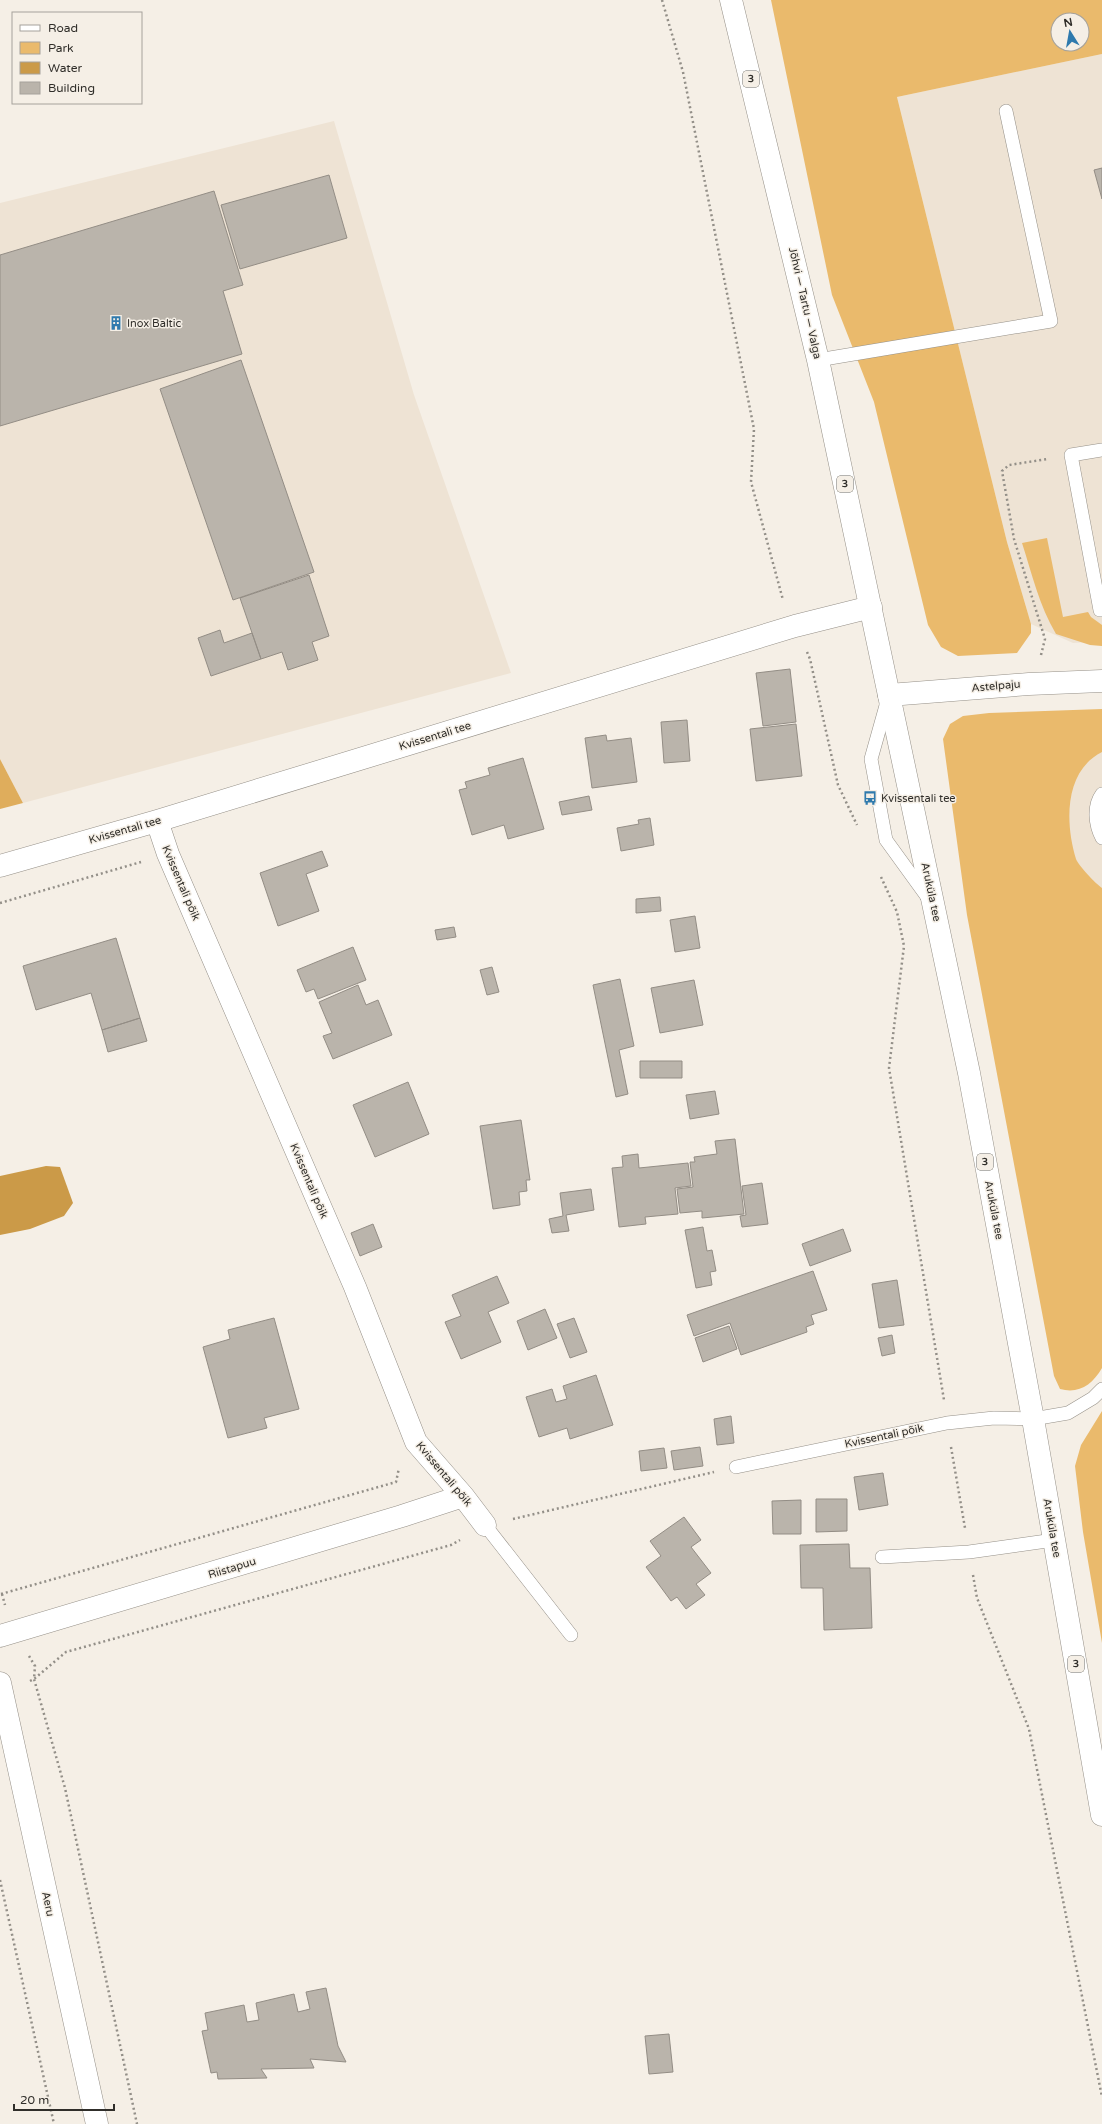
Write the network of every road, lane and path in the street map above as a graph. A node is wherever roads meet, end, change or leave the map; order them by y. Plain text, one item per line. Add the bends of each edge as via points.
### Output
1 (662, 0) edge
2 (731, 0) edge
3 (747, 0) edge
4 (1006, 111) dead end
5 (770, 158) junction
6 (818, 360) junction
7 (1102, 450) edge
8 (1070, 456) junction
9 (871, 607) junction
10 (1102, 610) edge
11 (795, 626) junction
12 (1102, 681) edge
13 (1033, 684) junction
14 (889, 695) junction
15 (1102, 794) edge
16 (157, 821) junction
17 (858, 827) dead end
18 (1102, 838) edge
19 (168, 854) junction
20 (0, 866) edge
21 (880, 876) dead end
22 (0, 903) edge
23 (934, 906) junction
24 (1102, 1389) edge
25 (1033, 1419) junction
26 (947, 1423) junction
27 (416, 1442) junction
28 (736, 1467) joint
29 (463, 1496) junction
30 (485, 1526) junction
31 (1054, 1540) junction
32 (969, 1552) junction
33 (882, 1557) dead end
34 (1, 1594) edge
35 (6, 1634) edge
36 (571, 1635) dead end
37 (34, 1679) junction
38 (1, 1687) edge
39 (1099, 1790) edge
40 (1102, 1815) edge
41 (0, 1880) edge
42 (1102, 2097) edge
43 (54, 2124) edge
44 (97, 2124) edge
45 (137, 2124) edge

1 - 11 path via 683,72 754,429 751,482 779,593
2 - 5 main road, Jõhvi — Tartu — Valga / 3
3 - 5 main road
4 - 6 lane via 1051,321
5 - 6 main road, Jõhvi — Tartu — Valga / 3
6 - 9 main road, Jõhvi — Tartu — Valga / 3
7 - 8 lane
8 - 10 lane
8 - 13 path via 1009,465 1002,471 1014,539 1045,639
9 - 11 main road, Kvissentali tee
9 - 14 main road, Aruküla tee / 3
11 - 16 main road, Kvissentali tee
11 - 17 path via 810,659 838,785
12 - 13 main road, Astelpaju
13 - 14 main road, Astelpaju
14 - 23 main road, Aruküla tee / 3
14 - 23 lane via 872,759 886,840
15 - 18 lane via 1095,819
16 - 19 main road, Kvissentali põik
16 - 20 main road, Kvissentali tee
19 - 22 path
19 - 27 main road, Kvissentali põik via 355,1287
21 - 26 path via 897,912 904,946 889,1068
23 - 25 main road, Aruküla tee / 3 via 969,1073
24 - 25 lane, Kvissentali põik via 1093,1398 1068,1413
25 - 26 lane, Kvissentali põik via 994,1418
25 - 31 main road, Aruküla tee / 3
26 - 28 lane, Kvissentali põik
26 - 32 path
27 - 29 main road, Kvissentali põik
27 - 34 path via 402,1454 396,1482
28 - 30 path
29 - 30 main road, Kvissentali põik
29 - 35 main road, Riistapuu
30 - 36 lane
30 - 37 path via 451,1545 66,1652
31 - 32 lane
31 - 39 main road, Aruküla tee / 3
32 - 33 lane
32 - 42 path via 977,1598 1029,1729
34 - 35 path
35 - 37 path via 35,1666
37 - 38 path
37 - 45 path via 65,1788
38 - 44 main road, Aeru
39 - 40 main road, Aruküla tee / 3
41 - 43 path

